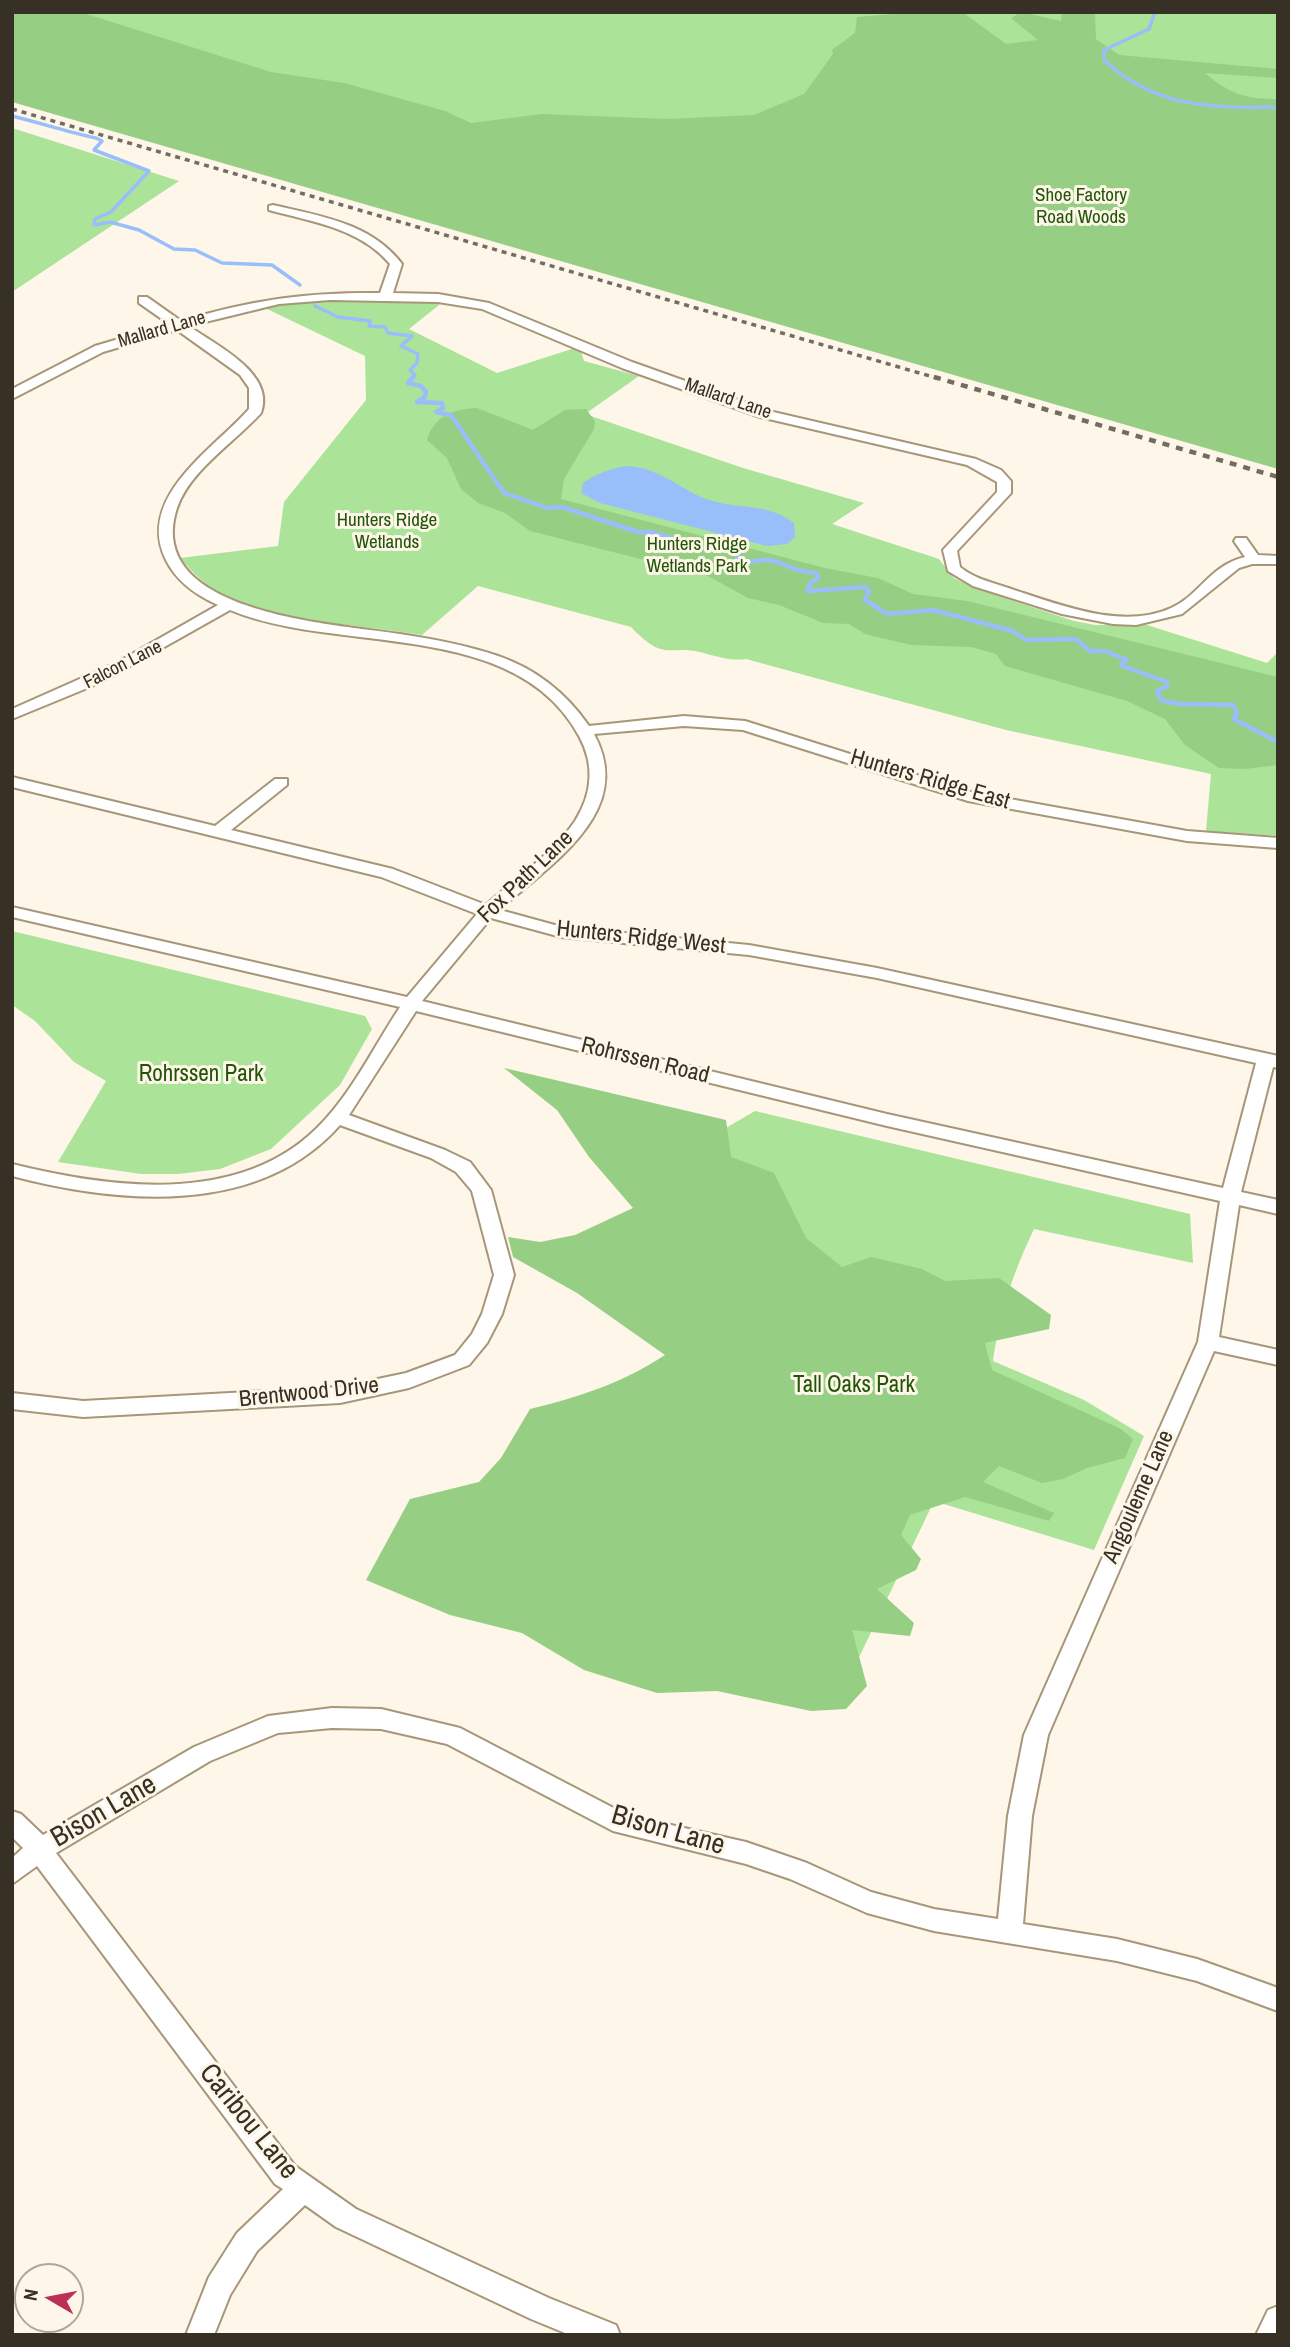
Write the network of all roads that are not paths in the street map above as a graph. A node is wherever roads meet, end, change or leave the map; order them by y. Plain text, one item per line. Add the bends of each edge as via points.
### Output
1 (273, 208) dead end
2 (386, 295) junction
3 (143, 300) dead end
4 (179, 324) junction
5 (12, 395) edge
6 (1241, 541) dead end
7 (1253, 559) junction
8 (1278, 560) edge
9 (228, 605) junction
10 (12, 714) edge
11 (585, 732) junction
12 (12, 782) edge
13 (281, 782) dead end
14 (220, 831) junction
15 (1278, 843) edge
16 (12, 912) edge
17 (488, 912) junction
18 (411, 1004) junction
19 (1272, 1061) edge
20 (336, 1117) junction
21 (12, 1170) edge
22 (1230, 1197) junction
23 (1278, 1207) edge
24 (1208, 1342) junction
25 (1278, 1359) edge
26 (12, 1401) edge
27 (12, 1821) edge
28 (40, 1850) junction
29 (12, 1873) edge
30 (1010, 1932) junction
31 (1278, 2000) edge
32 (303, 2188) junction
33 (1278, 2320) edge
34 (200, 2335) edge
35 (606, 2335) edge
36 (1270, 2335) edge

1 - 2 street via 364,234 387,250 396,264
2 - 4 street, Mallard Lane via 279,300
2 - 7 street, Mallard Lane via 485,306 627,365 765,414 941,453 996,473 1004,481 1004,493 950,550 954,570 1067,612 1140,619 1178,610 1222,570
3 - 4 street
4 - 5 street, Mallard Lane via 99,349
4 - 9 street, Fox Path Lane via 244,372 256,388 256,410 175,495 166,522 165,539 172,561 197,589
6 - 7 street
7 - 8 street, Mallard Lane
9 - 10 street, Falcon Lane via 139,660 60,698
9 - 11 street, Fox Path Lane via 285,621 432,644 505,663 554,693
11 - 15 street, Hunters Ridge East via 664,719 718,721 968,796 1187,836
11 - 17 street, Fox Path Lane via 597,758 599,782 591,808 568,842
12 - 14 street, Hunters Ridge West
13 - 14 street
14 - 17 street, Hunters Ridge West via 387,873
16 - 18 street, Rohrssen Road
17 - 18 street, Fox Path Lane
17 - 19 street, Hunters Ridge West via 561,932 749,950 877,973
18 - 20 street, Fox Path Lane
18 - 22 street, Rohrssen Road via 887,1120
19 - 22 street, Angouleme Lane
20 - 21 street, Fox Path Lane via 320,1138 282,1163 231,1182 173,1190 105,1187
20 - 26 street, Brentwood Drive via 438,1154 463,1167 481,1190 504,1275 492,1314 462,1360 409,1380 340,1395 83,1409
22 - 23 street, Rohrssen Road
22 - 24 street, Angouleme Lane
24 - 25 street
24 - 30 street, Angouleme Lane via 1035,1735 1020,1816
27 - 28 street, Caribou Lane
28 - 29 street, Bison Lane
28 - 30 street, Bison Lane via 202,1754 276,1723 381,1719 452,1735 622,1824 746,1853 881,1906
28 - 32 street, Caribou Lane via 285,2175
30 - 31 street, Bison Lane via 1144,1956
32 - 34 street via 247,2242 219,2287
32 - 35 street, Caribou Lane via 346,2218
33 - 36 street

